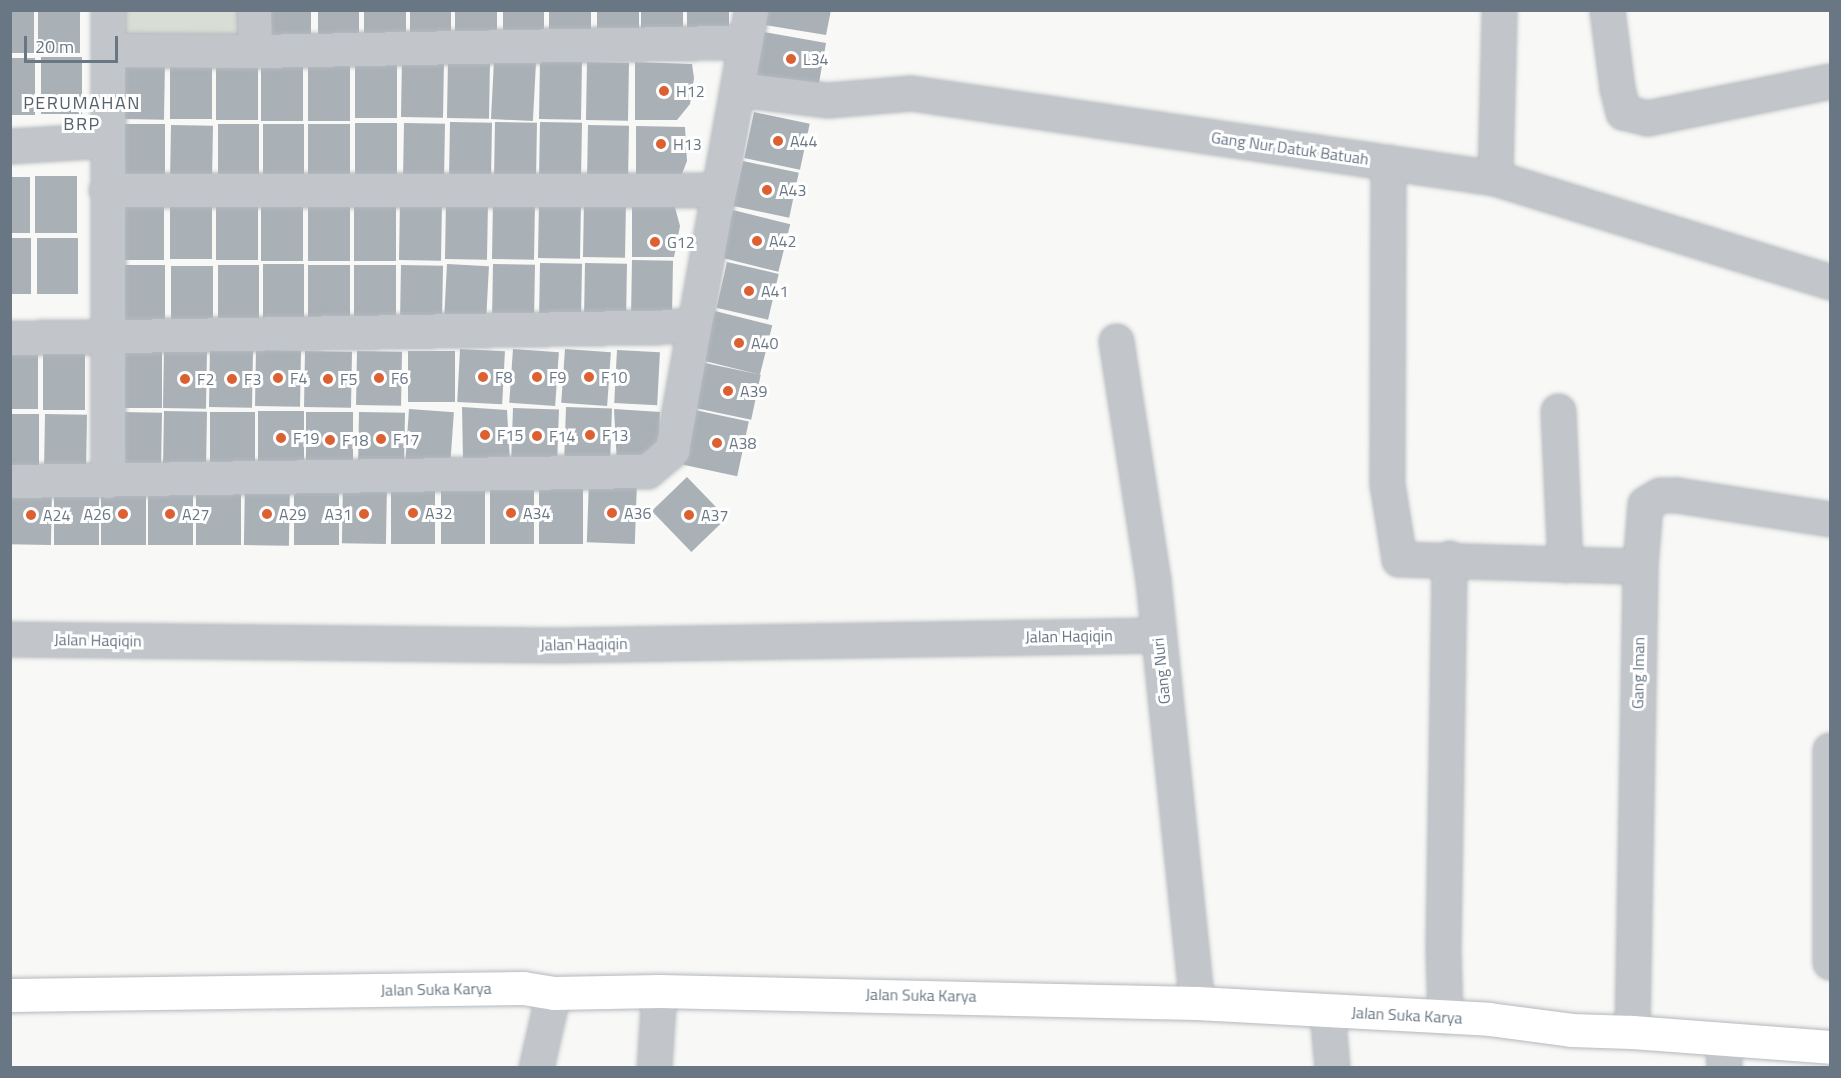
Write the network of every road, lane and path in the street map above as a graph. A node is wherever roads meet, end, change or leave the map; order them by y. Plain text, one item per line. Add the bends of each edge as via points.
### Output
1 (108, 10) edge
2 (254, 10) edge
3 (751, 10) edge
4 (1499, 10) edge
5 (1607, 10) edge
6 (745, 42) junction
7 (108, 50) junction
8 (255, 51) junction
9 (1830, 81) edge
10 (737, 89) junction
11 (108, 140) junction
12 (10, 146) edge
13 (1388, 162) junction
14 (1495, 178) junction
15 (106, 190) junction
16 (719, 190) junction
17 (1830, 282) edge
18 (694, 326) junction
19 (10, 338) edge
20 (108, 338) junction
21 (1116, 341) dead end
22 (1558, 411) dead end
23 (10, 481) edge
24 (108, 481) junction
25 (1830, 519) edge
26 (1449, 558) junction
27 (1565, 565) junction
28 (1640, 566) junction
29 (1156, 635) junction
30 (10, 639) edge
31 (1830, 750) edge
32 (1830, 962) edge
33 (659, 991) junction
34 (553, 993) junction
35 (10, 995) edge
36 (1197, 1003) junction
37 (1327, 1011) junction
38 (1445, 1017) junction
39 (1632, 1032) junction
40 (1830, 1047) edge
41 (1724, 1054) edge
42 (536, 1068) edge
43 (654, 1068) edge
44 (1332, 1068) edge

1 - 7 street
2 - 8 street
3 - 6 street
4 - 14 street
5 - 9 street via 1623,112 1647,118
6 - 8 street
6 - 10 street
7 - 8 street
7 - 11 street
10 - 13 street, Gang Nur Datuk Batuah via 828,100 911,93
10 - 16 street
11 - 12 street
11 - 15 street
13 - 14 street, Gang Nur Datuk Batuah
13 - 26 street via 1387,484 1399,559
14 - 17 street, Gang Nur Datuk Batuah
15 - 16 street
15 - 20 street
16 - 18 street
18 - 20 street
18 - 24 street via 672,450 647,471
19 - 20 street
20 - 24 street
21 - 29 street, Gang Nuri via 1153,580
22 - 27 street
23 - 24 street
25 - 28 street, Gang Iman via 1660,495 1645,504
26 - 27 street
26 - 38 street
27 - 28 street
28 - 39 street, Gang Iman
29 - 30 street, Jalan Haqiqin via 556,645
29 - 36 street, Gang Nuri
31 - 32 street
33 - 34 main road, Jalan Suka Karya
33 - 36 main road, Jalan Suka Karya
33 - 43 street
34 - 35 main road, Jalan Suka Karya via 523,988
34 - 42 street
36 - 37 main road, Jalan Suka Karya
37 - 38 main road, Jalan Suka Karya
37 - 44 street
38 - 39 main road, Jalan Suka Karya
39 - 41 main road, Jalan Suka Karya
40 - 41 main road, Jalan Suka Karya

